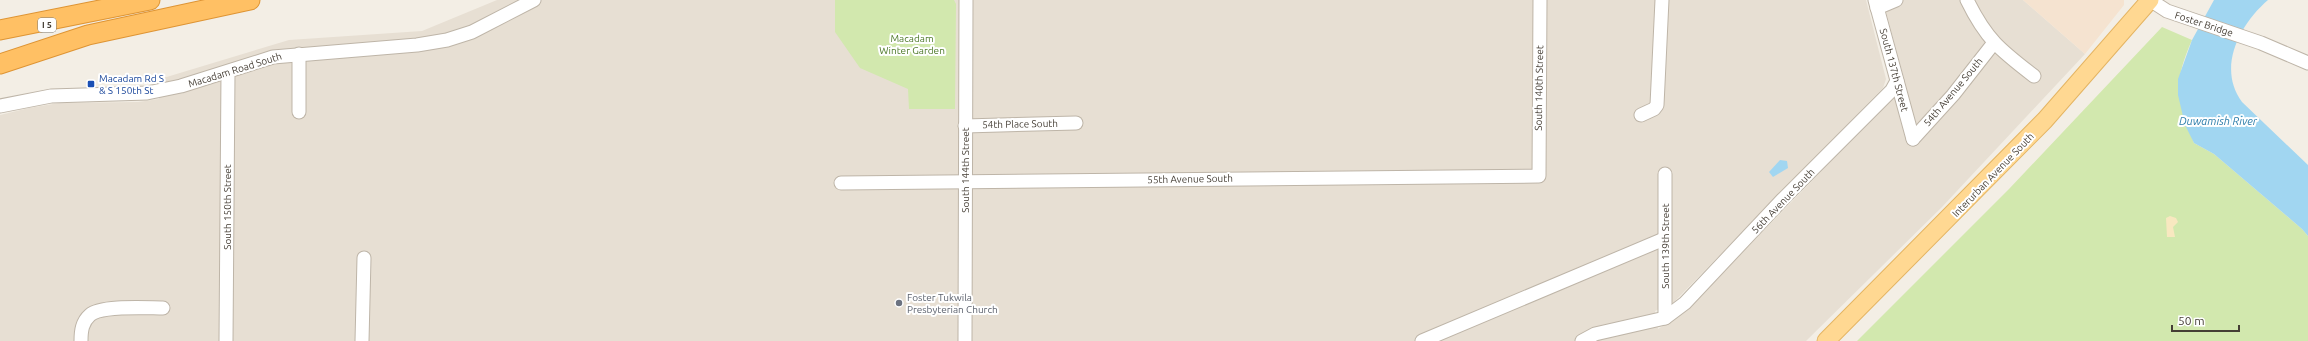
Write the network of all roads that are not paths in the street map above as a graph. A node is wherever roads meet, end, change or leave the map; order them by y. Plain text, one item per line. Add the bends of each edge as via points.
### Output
1 (150, 0) edge
2 (250, 0) edge
3 (534, 0) edge
4 (966, 0) edge
5 (1540, 0) edge
6 (1662, 0) edge
7 (1896, 0) edge
8 (1967, 0) edge
9 (2150, 0) edge
10 (1876, 4) edge
11 (93, 11) junction
12 (0, 30) edge
13 (0, 39) edge
14 (1993, 44) junction
15 (299, 54) junction
16 (2308, 63) edge
17 (0, 64) edge
18 (228, 72) junction
19 (2034, 76) dead end
20 (1897, 81) junction
21 (0, 106) edge
22 (299, 112) dead end
23 (1641, 115) dead end
24 (1076, 123) dead end
25 (965, 126) junction
26 (1913, 139) joint
27 (1665, 174) dead end
28 (1538, 176) joint
29 (966, 181) junction
30 (841, 184) dead end
31 (1664, 239) junction
32 (364, 258) dead end
33 (163, 308) dead end
34 (1665, 318) junction
35 (81, 341) edge
36 (226, 341) edge
37 (362, 341) edge
38 (965, 341) edge
39 (1422, 341) edge
40 (1582, 341) edge
41 (1826, 341) edge

1 - 11 highway, I 5
2 - 17 highway via 88,35
3 - 15 street, Macadam Road South via 472,32 447,40 417,45
4 - 25 street, South 144th Street
5 - 28 street, South 140th Street
6 - 23 street via 1657,105
7 - 10 street
8 - 14 street
9 - 16 street, Foster Bridge via 2167,11 2261,42
9 - 41 main road, Interurban Avenue South via 2045,120
10 - 20 street, South 137th Street
11 - 12 highway, I 5
11 - 13 highway, I 5
14 - 19 street
14 - 26 street, 54th Avenue South via 1953,95
15 - 18 street, Macadam Road South via 273,57
15 - 22 street
18 - 21 street, Macadam Road South via 147,93 51,96
18 - 36 street, South 150th Street
20 - 26 street, South 137th Street
20 - 34 street, 56th Avenue South via 1892,90 1783,199 1687,302
24 - 25 street, 54th Place South
25 - 29 street, South 144th Street
27 - 31 street, South 139th Street
28 - 29 street, 55th Avenue South
29 - 30 street, 55th Avenue South
29 - 38 street, South 144th Street
31 - 34 street, South 139th Street
31 - 39 street
32 - 37 street
33 - 35 street via 96,311 82,328
34 - 40 street via 1595,334

